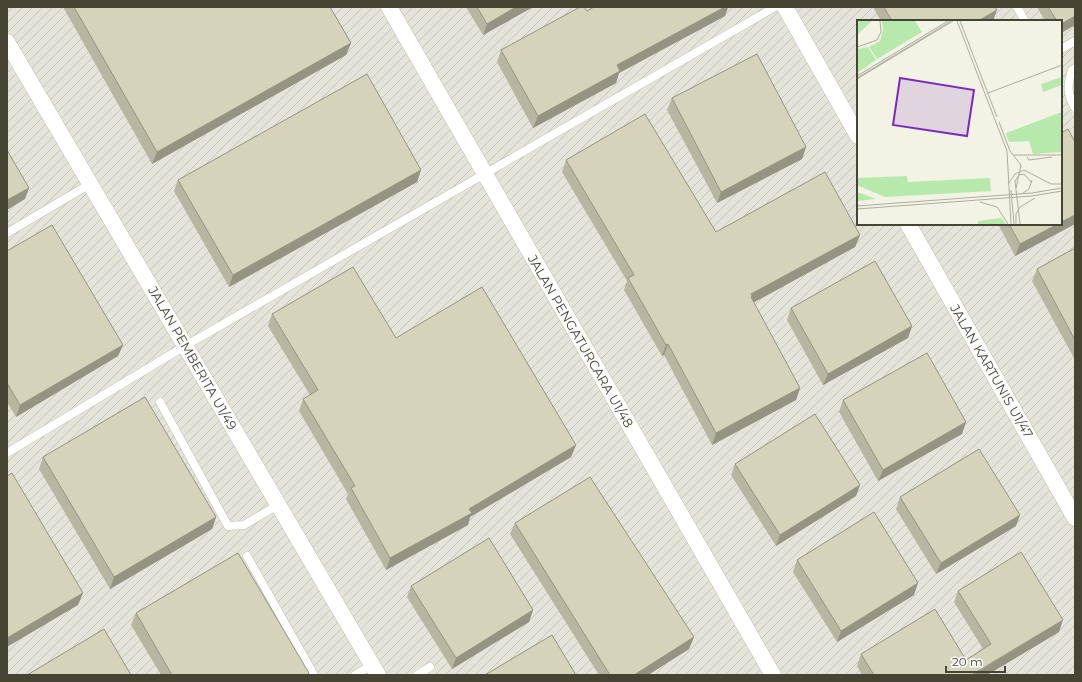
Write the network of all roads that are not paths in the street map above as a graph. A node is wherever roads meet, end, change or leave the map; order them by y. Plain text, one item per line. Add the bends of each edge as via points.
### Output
1 (389, 7) edge
2 (775, 7) edge
3 (785, 7) edge
4 (1017, 7) edge
5 (1024, 20) edge
6 (1075, 41) edge
7 (7, 42) edge
8 (1062, 48) edge
9 (1075, 68) edge
10 (1075, 108) edge
11 (857, 134) edge
12 (485, 174) junction
13 (90, 184) junction
14 (909, 225) edge
15 (7, 233) edge
16 (185, 346) junction
17 (160, 402) dead end
18 (7, 453) edge
19 (278, 504) junction
20 (1075, 518) edge
21 (247, 556) dead end
22 (430, 667) dead end
23 (375, 670) edge
24 (314, 675) edge
25 (354, 675) edge
26 (417, 675) edge
27 (773, 675) edge

1 - 12 street, JALAN PENGATURCARA U1/48
2 - 12 lane
3 - 11 street
4 - 5 lane
6 - 8 lane
7 - 13 street, JALAN PEMBERITA U1/49
9 - 10 lane via 1067,84 1069,97
12 - 16 lane
12 - 27 street, JALAN PENGATURCARA U1/48
13 - 15 lane
13 - 16 street, JALAN PEMBERITA U1/49
14 - 20 street, JALAN KARTUNIS U1/47
16 - 18 lane
16 - 19 street, JALAN PEMBERITA U1/49
17 - 19 lane via 228,526 244,525
19 - 23 street, JALAN PEMBERITA U1/49
21 - 24 lane
22 - 26 lane
23 - 25 lane

